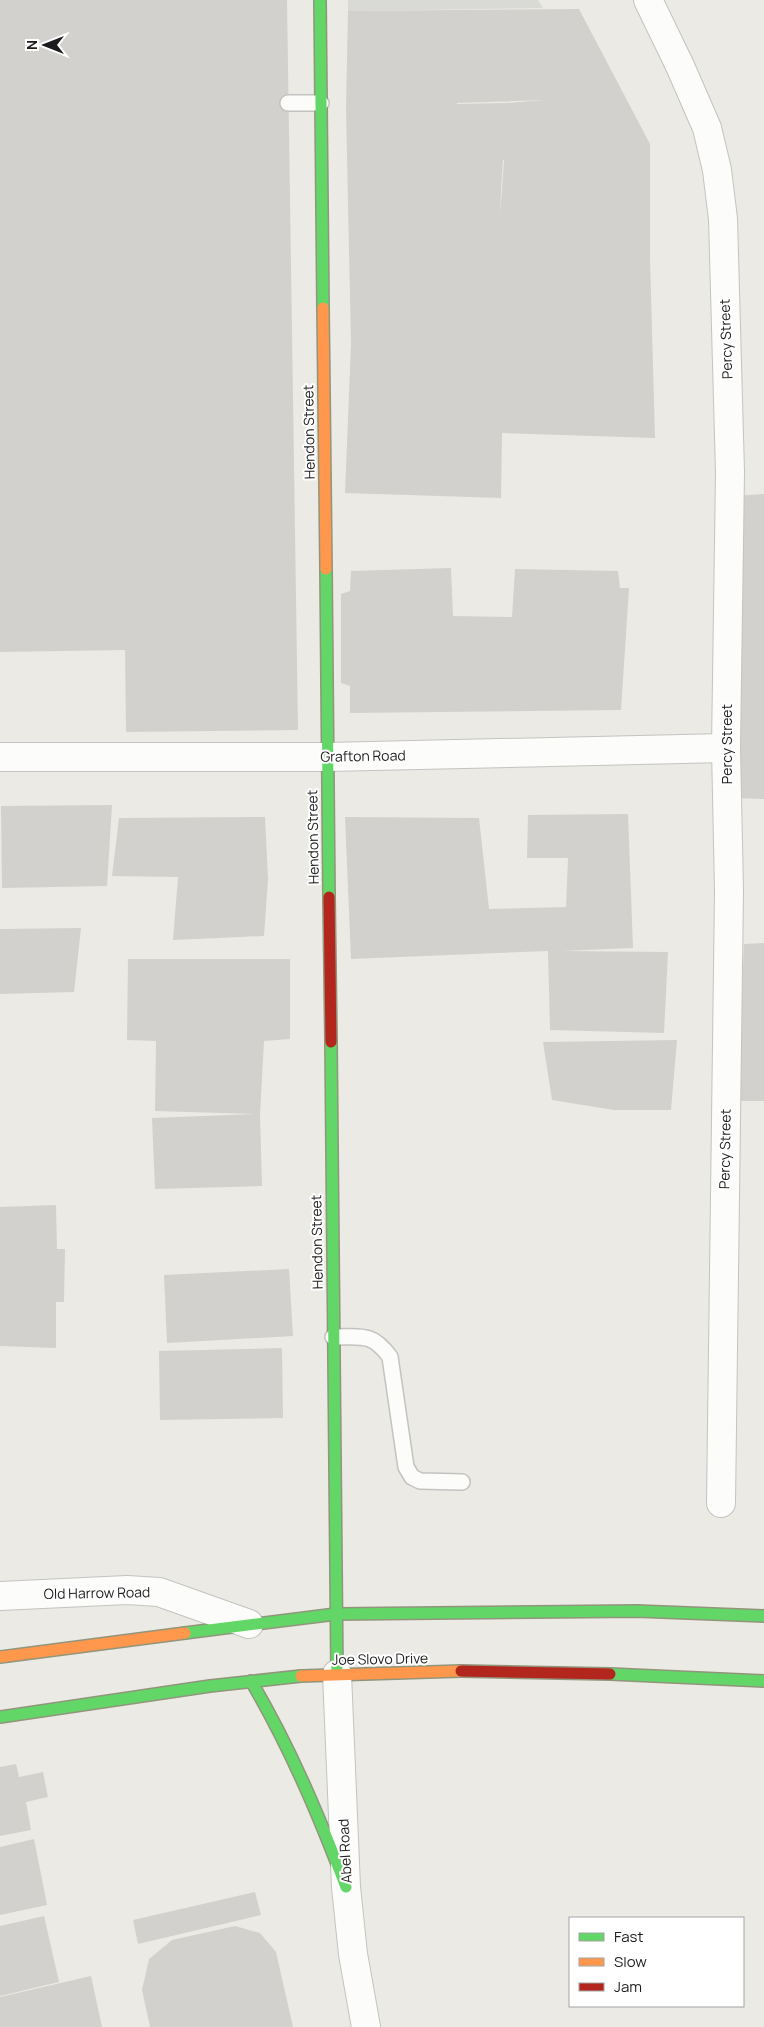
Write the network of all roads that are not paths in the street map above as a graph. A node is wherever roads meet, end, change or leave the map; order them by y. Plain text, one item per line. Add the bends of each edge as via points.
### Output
1 (320, 0) edge
2 (648, 0) edge
3 (288, 103) dead end
4 (321, 103) junction
5 (726, 748) junction
6 (0, 757) edge
7 (327, 757) junction
8 (333, 1337) junction
9 (462, 1482) dead end
10 (721, 1503) dead end
11 (0, 1596) edge
12 (336, 1614) junction
13 (764, 1616) edge
14 (249, 1624) junction
15 (0, 1657) edge
16 (336, 1674) junction
17 (251, 1681) junction
18 (764, 1681) edge
19 (0, 1716) edge
20 (346, 1887) junction
21 (366, 2027) edge

1 - 4 main road, Hendon Street
2 - 5 street, Percy Street via 707,128 717,170 723,219 730,472
3 - 4 lane
4 - 7 main road, Hendon Street
5 - 7 street, Grafton Road
5 - 10 street, Percy Street via 729,891
6 - 7 street, Grafton Road
7 - 8 main road, Hendon Street
8 - 9 lane via 367,1337 380,1343 390,1357 406,1467 412,1477 420,1481
8 - 12 main road, Hendon Street
11 - 14 street, Old Harrow Road via 118,1590 159,1592
12 - 13 main road via 637,1611
12 - 14 main road
12 - 16 main road, Hendon Street
14 - 15 main road
16 - 17 main road, Joe Slovo Drive
16 - 18 main road, Joe Slovo Drive via 557,1672
16 - 20 street, Abel Road
17 - 19 main road, Joe Slovo Drive
17 - 20 main road via 295,1760
20 - 21 street, Abel Road via 353,1954

